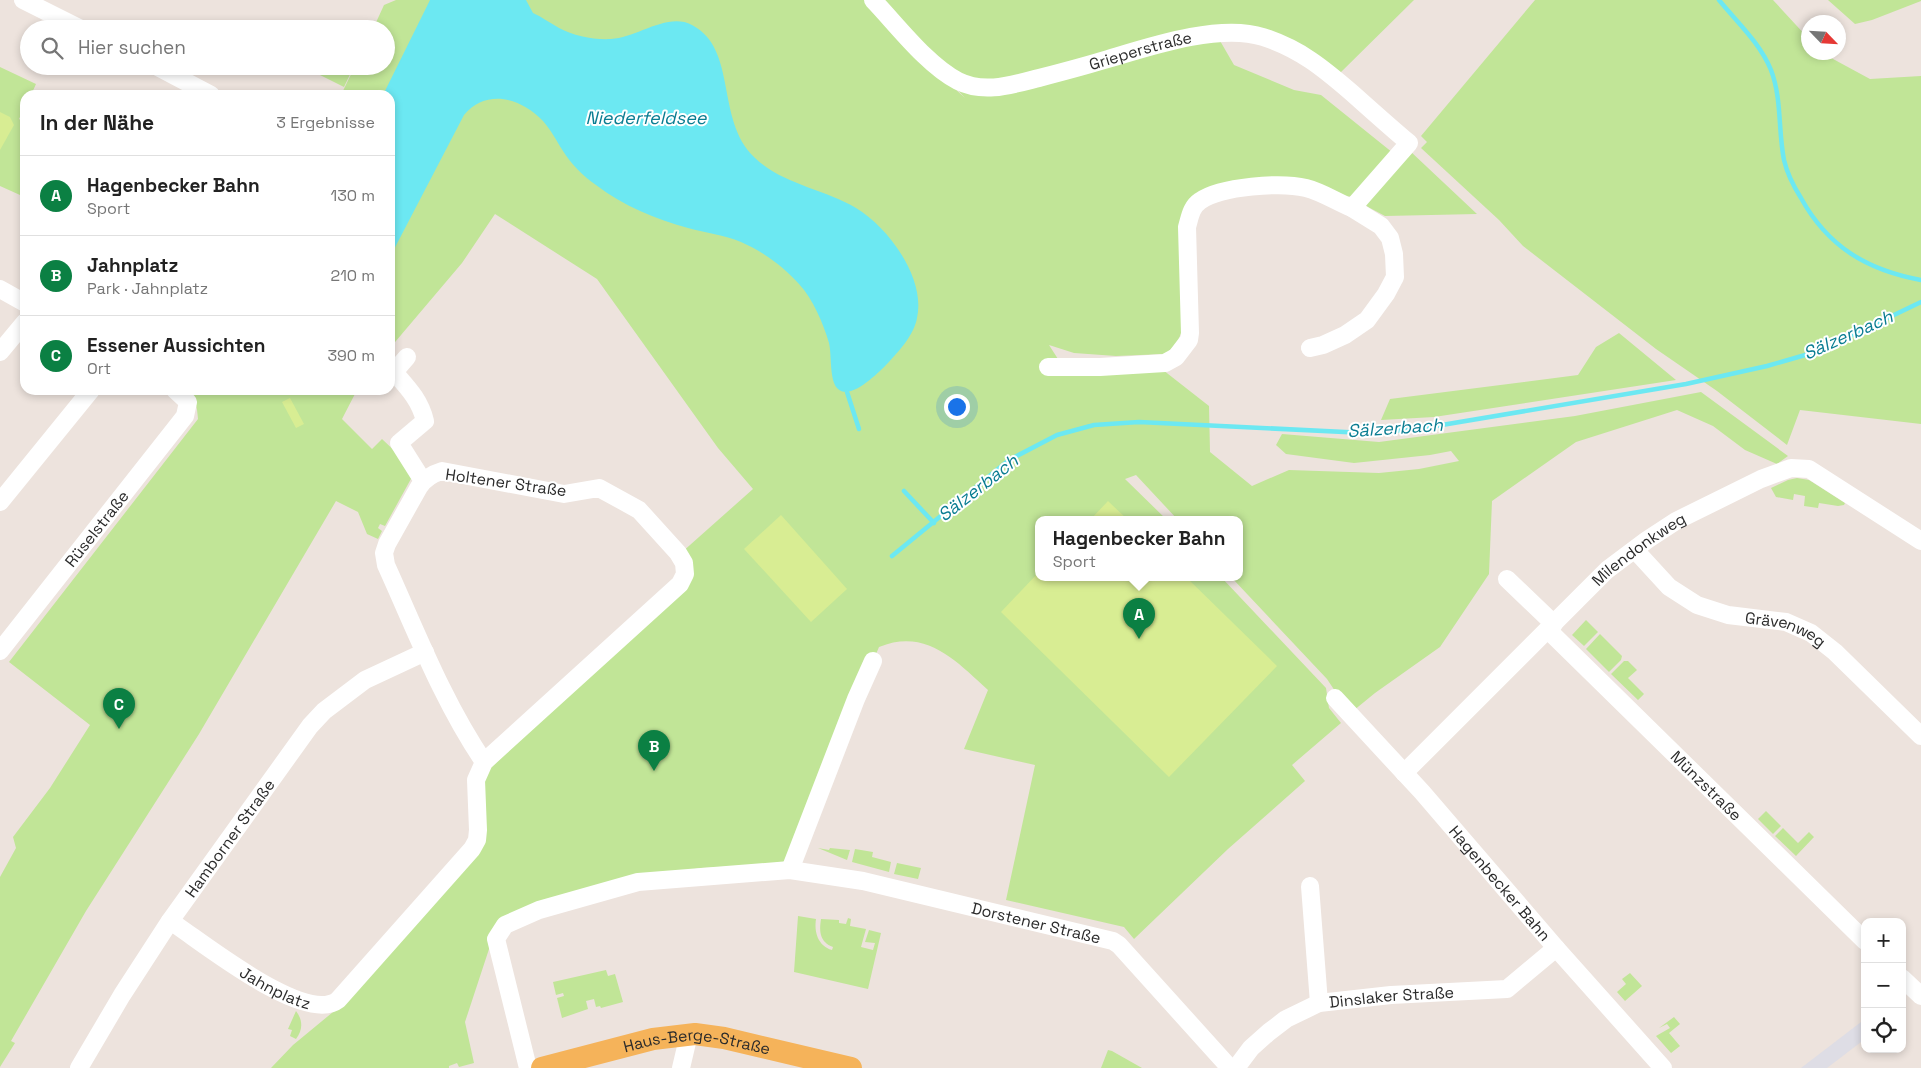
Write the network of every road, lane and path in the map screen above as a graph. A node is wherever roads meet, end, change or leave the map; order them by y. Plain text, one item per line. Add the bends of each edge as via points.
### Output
1 (23, 0) edge
2 (873, 0) edge
3 (63, 20) edge
4 (173, 75) edge
5 (202, 90) edge
6 (1352, 208) junction
7 (0, 289) edge
8 (20, 300) edge
9 (20, 328) edge
10 (1310, 348) dead end
11 (0, 352) edge
12 (407, 357) dead end
13 (1048, 367) dead end
14 (395, 371) edge
15 (395, 373) edge
16 (87, 395) edge
17 (182, 395) edge
18 (423, 481) junction
19 (0, 502) edge
20 (1921, 541) edge
21 (1636, 550) junction
22 (685, 574) joint
23 (1507, 579) dead end
24 (1551, 627) junction
25 (0, 651) edge
26 (425, 652) junction
27 (873, 661) dead end
28 (1335, 698) dead end
29 (1921, 736) edge
30 (484, 762) junction
31 (1404, 773) junction
32 (790, 870) junction
33 (1310, 886) dead end
34 (170, 921) junction
35 (1861, 937) edge
36 (1556, 948) junction
37 (1906, 982) edge
38 (1921, 996) edge
39 (1319, 1003) junction
40 (690, 1034) junction
41 (79, 1068) edge
42 (528, 1068) edge
43 (542, 1068) edge
44 (681, 1068) edge
45 (851, 1068) edge
46 (1230, 1068) edge
47 (1236, 1068) edge
48 (1663, 1068) edge

1 - 3 street
2 - 6 street, Grieperstraße via 939,68 956,80 978,88 1022,82 1152,45 1233,31 1262,36 1310,58 1409,143
4 - 5 street
6 - 10 street via 1381,226 1390,238 1395,277 1366,320 1323,346
6 - 13 street via 1306,188 1286,186 1243,188 1214,194 1200,201 1191,210 1187,227 1189,340 1176,357 1165,363
7 - 8 street
9 - 11 street
12 - 14 street
15 - 18 street via 422,407 425,421 399,443
16 - 19 street
17 - 25 street, Rüselstraße via 188,402 185,416
18 - 22 street, Holtener Straße via 442,471 564,494 599,488 640,510 678,553 684,563
18 - 26 street, Holtener Straße via 384,553 386,565
20 - 21 street, Milendonkweg via 1813,471 1795,468 1761,479 1695,511 1660,531
21 - 24 street, Milendonkweg via 1607,570
21 - 29 street, Grävenweg via 1664,582 1697,605 1728,615 1786,622 1811,633 1835,652
22 - 30 street, Jahnplatz via 680,584
23 - 24 street, Münzstraße
24 - 31 street, Milendonkweg
24 - 35 street, Münzstraße
26 - 30 street, Holtener Straße via 469,740
26 - 34 street, Hamborner Straße via 365,680 324,711 297,743
27 - 32 street
28 - 31 street, Hagenbecker Bahn
30 - 34 street, Jahnplatz via 476,780 478,830 472,849 332,1005 310,1004 268,987
31 - 36 street, Hagenbecker Bahn
32 - 42 street via 638,882 539,910 505,925 496,939
32 - 46 street, Dorstener Straße via 863,882 1113,941
33 - 39 street
34 - 41 street, Hamborner Straße
36 - 39 street, Dinslaker Straße via 1507,989
36 - 48 street, Hagenbecker Bahn
37 - 38 street
39 - 47 street, Dinslaker Straße via 1286,1019 1269,1032
40 - 43 main road, Haus-Berge-Straße via 653,1039
40 - 44 street
40 - 45 main road, Haus-Berge-Straße via 724,1038

